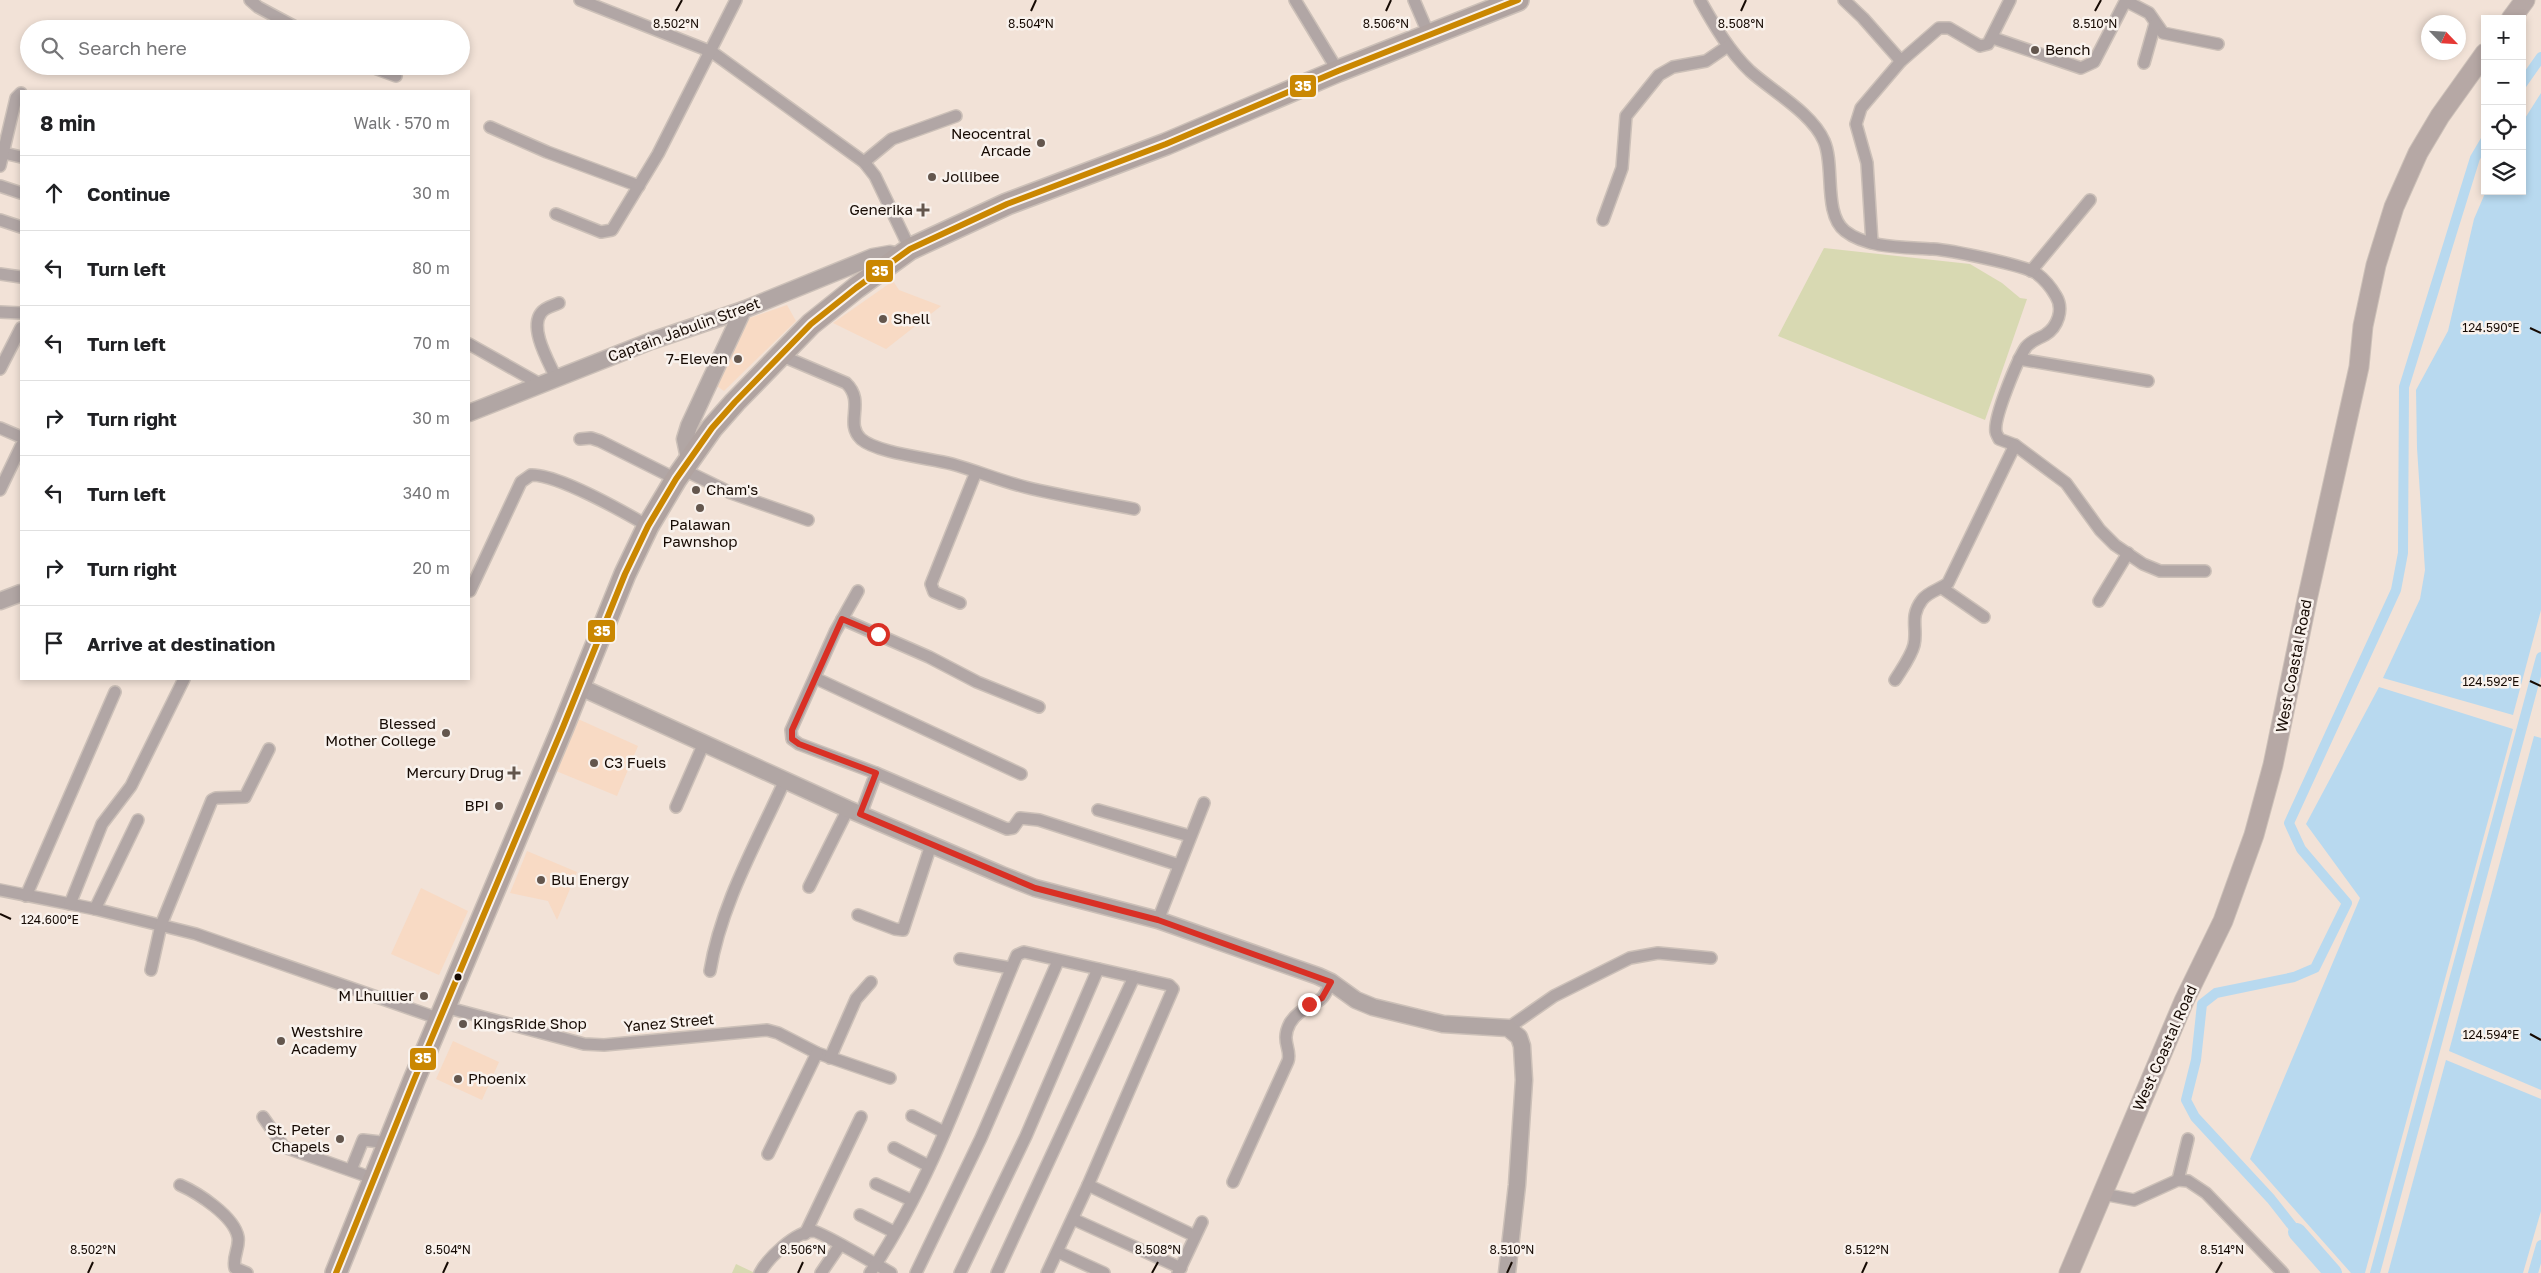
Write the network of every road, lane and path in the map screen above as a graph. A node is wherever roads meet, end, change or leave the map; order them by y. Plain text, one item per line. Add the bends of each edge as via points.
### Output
1 (250, 0) edge
2 (580, 0) edge
3 (736, 0) edge
4 (1295, 0) edge
5 (1414, 0) edge
6 (1518, 0) edge
7 (1700, 0) edge
8 (1844, 0) edge
9 (2010, 0) edge
10 (2525, 0) edge
11 (2126, 1) edge
12 (596, 3) edge
13 (2514, 15) edge
14 (282, 20) edge
15 (2155, 24) junction
16 (1429, 36) junction
17 (1993, 38) junction
18 (2218, 44) dead end
19 (1728, 46) junction
20 (712, 52) junction
21 (2481, 59) edge
22 (1901, 61) junction
23 (2144, 63) dead end
24 (1338, 71) junction
25 (20, 94) edge
26 (956, 116) dead end
27 (490, 127) dead end
28 (2, 152) edge
29 (20, 157) edge
30 (864, 162) junction
31 (0, 166) edge
32 (0, 186) edge
33 (639, 186) junction
34 (20, 193) edge
35 (2090, 200) dead end
36 (556, 214) dead end
37 (0, 220) edge
38 (1603, 220) dead end
39 (20, 226) edge
40 (1872, 243) junction
41 (905, 252) junction
42 (2031, 271) junction
43 (0, 274) edge
44 (20, 277) edge
45 (559, 303) dead end
46 (742, 310) junction
47 (0, 312) edge
48 (20, 313) edge
49 (20, 330) edge
50 (470, 345) edge
51 (780, 354) junction
52 (2019, 359) junction
53 (0, 368) edge
54 (556, 378) junction
55 (2148, 381) dead end
56 (540, 384) junction
57 (470, 413) edge
58 (0, 428) edge
59 (20, 437) edge
60 (580, 439) dead end
61 (2015, 445) junction
62 (20, 448) edge
63 (682, 469) junction
64 (976, 472) junction
65 (0, 490) edge
66 (1134, 509) dead end
67 (808, 520) dead end
68 (648, 526) junction
69 (2128, 553) junction
70 (2205, 571) dead end
71 (1942, 588) junction
72 (470, 591) dead end
73 (858, 591) dead end
74 (20, 593) edge
75 (0, 601) edge
76 (2099, 601) dead end
77 (960, 603) dead end
78 (1984, 617) dead end
79 (842, 619) junction
80 (815, 678) junction
81 (184, 680) edge
82 (1895, 680) dead end
83 (578, 686) junction
84 (115, 692) dead end
85 (1039, 707) dead end
86 (704, 743) junction
87 (269, 749) dead end
88 (876, 773) junction
89 (1021, 774) dead end
90 (785, 780) junction
91 (1204, 802) dead end
92 (676, 807) dead end
93 (1098, 810) dead end
94 (854, 812) junction
95 (138, 820) dead end
96 (1190, 836) junction
97 (931, 844) junction
98 (1179, 865) junction
99 (809, 887) dead end
100 (0, 890) edge
101 (26, 896) junction
102 (70, 904) junction
103 (95, 909) junction
104 (858, 915) dead end
105 (1158, 920) junction
106 (161, 924) junction
107 (1711, 958) dead end
108 (960, 959) dead end
109 (1058, 960) junction
110 (1011, 968) junction
111 (1098, 969) junction
112 (151, 970) dead end
113 (710, 971) dead end
114 (1134, 977) junction
115 (871, 982) dead end
116 (1331, 982) junction
117 (443, 1013) junction
118 (1508, 1028) junction
119 (817, 1053) junction
120 (830, 1058) junction
121 (890, 1078) dead end
122 (912, 1116) dead end
123 (263, 1117) dead end
124 (861, 1117) dead end
125 (944, 1132) junction
126 (2188, 1139) dead end
127 (389, 1143) junction
128 (894, 1148) dead end
129 (768, 1154) dead end
130 (929, 1166) junction
131 (351, 1170) junction
132 (374, 1180) junction
133 (2178, 1180) junction
134 (1233, 1182) dead end
135 (876, 1184) dead end
136 (180, 1185) dead end
137 (1088, 1185) junction
138 (2103, 1194) junction
139 (911, 1200) junction
140 (860, 1215) dead end
141 (1073, 1219) junction
142 (1202, 1222) dead end
143 (894, 1232) junction
144 (805, 1234) junction
145 (1196, 1236) junction
146 (840, 1245) junction
147 (1058, 1252) junction
148 (873, 1269) edge
149 (1180, 1270) edge
150 (247, 1273) edge
151 (336, 1273) edge
152 (760, 1273) edge
153 (821, 1273) edge
154 (891, 1273) edge
155 (916, 1273) edge
156 (960, 1273) edge
157 (997, 1273) edge
158 (1047, 1273) edge
159 (1104, 1273) edge
160 (1507, 1273) edge
161 (2069, 1273) edge
162 (2283, 1273) edge

1 - 14 street
2 - 12 street
3 - 20 street
4 - 24 street
5 - 16 street
6 - 16 highway
7 - 19 street
8 - 22 street
9 - 17 street
10 - 13 main road
11 - 15 street via 2149,13
11 - 17 street via 2089,66 2081,68
12 - 20 street
15 - 18 street via 2163,33
15 - 23 street
16 - 24 highway
17 - 22 street via 1985,46 1980,46 1949,28 1939,28
19 - 38 street via 1706,60 1673,67 1659,75 1626,116 1622,168
19 - 40 street via 1749,70 1815,127 1824,141 1833,210 1840,226 1856,238
20 - 30 street
20 - 33 street
21 - 138 main road, West Coastal Road via 2422,146 2394,208 2376,265 2359,367 2274,765 2254,835 2223,921 2180,1010
22 - 40 street via 1861,108 1856,124 1867,162
24 - 41 highway via 1166,144 1007,204
25 - 28 street via 16,98
26 - 30 street via 892,139
27 - 33 street
28 - 29 street
28 - 31 street
30 - 41 street via 875,176
32 - 34 street
33 - 36 street via 612,230 606,232
35 - 42 street
37 - 39 street
40 - 42 street via 1936,249
41 - 46 street, Captain Jabulin Street via 874,257
41 - 51 highway via 833,306
42 - 52 street via 2047,282 2060,304 2060,316 2054,327 2031,342
43 - 44 street
45 - 54 street via 545,309 538,321 540,337
46 - 54 street, Captain Jabulin Street
46 - 63 street via 688,426
47 - 48 street
49 - 53 street
50 - 56 street
51 - 63 highway via 735,402
51 - 64 street via 846,383 856,397 856,432 871,445
52 - 55 street
52 - 61 street via 1999,414 1996,432 1999,438
54 - 56 street, Captain Jabulin Street
56 - 57 street, Captain Jabulin Street
58 - 59 street
60 - 63 street via 591,438
61 - 69 street via 2066,483 2100,530
61 - 71 street via 1948,583
62 - 65 street
63 - 67 street via 731,494
63 - 68 highway
64 - 66 street via 1025,487
64 - 77 street via 930,584 934,592
68 - 72 street via 553,480 530,475 521,482
68 - 83 highway
69 - 70 street via 2143,564 2160,570
69 - 76 street
71 - 78 street
71 - 82 street via 1930,592 1920,604 1914,621 1914,644
73 - 79 street
74 - 75 street
79 - 80 street
79 - 85 street
80 - 88 street via 792,730 792,739
80 - 89 street
81 - 102 street via 132,786 102,824
83 - 86 street
83 - 117 highway
84 - 101 street
86 - 90 street
86 - 92 street
87 - 106 street via 245,797 212,800
88 - 94 street
88 - 98 street via 1007,829 1014,827 1020,818 1039,820
90 - 94 street
90 - 113 street via 723,917
91 - 96 street
93 - 96 street
94 - 97 street
94 - 99 street
95 - 103 street
96 - 98 street
97 - 104 street via 903,930
97 - 105 street via 1035,888
98 - 105 street
100 - 101 street, Yanez Street
101 - 102 street, Yanez Street
102 - 103 street, Yanez Street
103 - 106 street, Yanez Street
105 - 116 street
106 - 112 street
106 - 117 street, Yanez Street
107 - 118 street via 1658,954 1630,958 1554,996
108 - 110 street
109 - 110 street via 1020,953
109 - 111 street
109 - 155 street via 985,1130
110 - 125 street via 961,1098
111 - 114 street
111 - 156 street via 1026,1136
114 - 137 street via 1168,985 1173,992
114 - 157 street
115 - 120 street via 856,999
116 - 118 street via 1356,1000 1373,1007 1443,1024
116 - 134 street via 1322,998 1303,1008 1291,1022 1286,1037 1290,1057
117 - 119 street, Yanez Street via 584,1044 604,1045 760,1029 778,1033
117 - 127 highway
118 - 160 street via 1519,1037 1522,1046 1524,1080
119 - 120 street, Yanez Street
119 - 129 street
120 - 121 street, Yanez Street
122 - 125 street
123 - 131 street via 284,1147
124 - 144 street
125 - 130 street
126 - 133 street
127 - 131 street via 364,1140
127 - 132 highway
128 - 130 street
130 - 139 street
131 - 132 street
132 - 151 highway
133 - 138 street via 2134,1200
133 - 162 street via 2194,1184 2206,1193
135 - 139 street
136 - 150 street via 209,1201 236,1230 239,1238 233,1262 235,1268
137 - 141 street
137 - 145 street
138 - 161 main road, West Coastal Road
139 - 143 street
140 - 143 street
141 - 147 street
141 - 149 street
142 - 145 street
143 - 148 street
144 - 146 street via 816,1232
144 - 152 street via 782,1248
145 - 149 street
146 - 148 street
146 - 153 street
147 - 158 street
147 - 159 street
148 - 154 street

